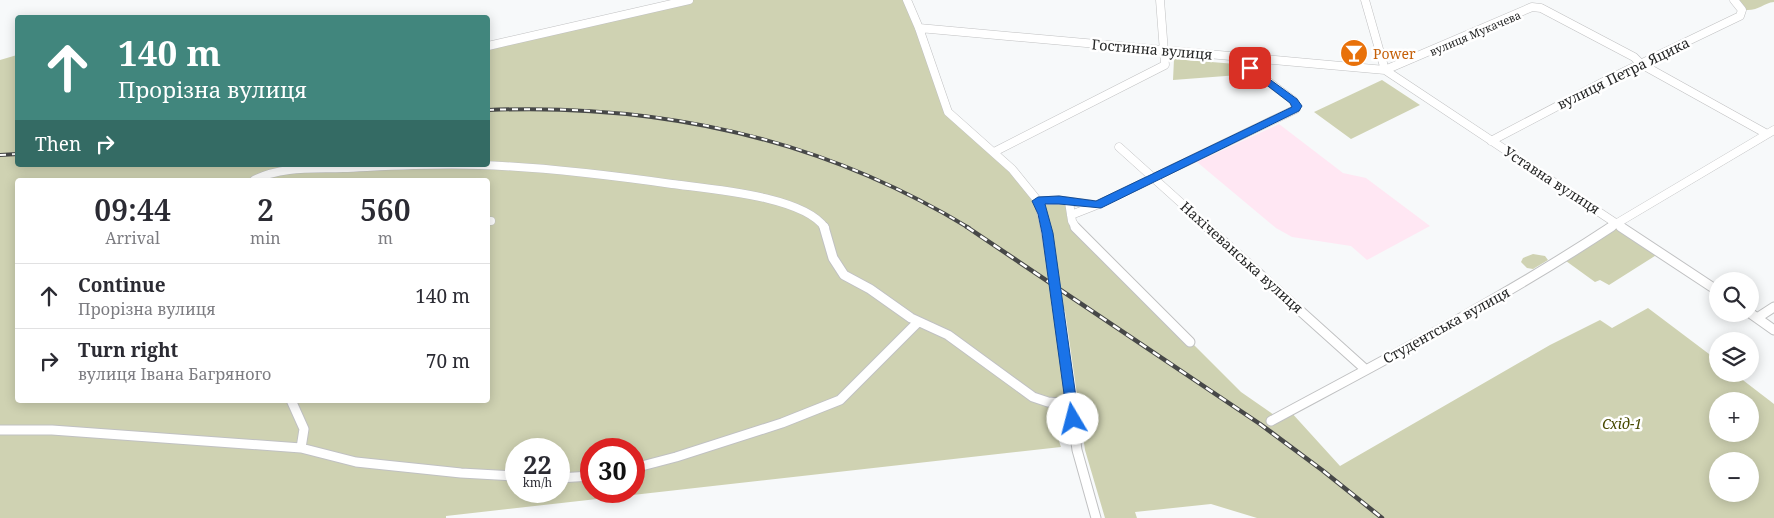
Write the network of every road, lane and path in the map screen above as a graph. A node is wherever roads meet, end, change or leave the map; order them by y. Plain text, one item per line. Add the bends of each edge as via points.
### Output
1 (690, 0) edge
2 (907, 0) edge
3 (1160, 0) edge
4 (1365, 0) edge
5 (1524, 0) edge
6 (1734, 0) edge
7 (1528, 9) junction
8 (919, 28) junction
9 (490, 46) edge
10 (1164, 50) junction
11 (1236, 57) junction
12 (1641, 64) junction
13 (1385, 70) junction
14 (1770, 132) edge
15 (1491, 141) junction
16 (1119, 147) dead end
17 (994, 152) junction
18 (490, 166) edge
19 (368, 167) edge
20 (1153, 176) junction
21 (257, 178) edge
22 (1038, 201) junction
23 (1069, 202) junction
24 (1097, 205) junction
25 (1071, 215) junction
26 (1617, 223) junction
27 (1709, 285) edge
28 (1774, 307) edge
29 (1759, 314) edge
30 (1759, 320) edge
31 (918, 322) junction
32 (1774, 330) edge
33 (1190, 342) dead end
34 (1365, 369) junction
35 (292, 403) edge
36 (1071, 404) junction
37 (1271, 421) dead end
38 (0, 430) edge
39 (301, 448) junction
40 (645, 465) edge
41 (505, 475) edge
42 (1096, 518) edge

1 - 9 street
2 - 8 street
3 - 10 street
4 - 13 street
5 - 7 street
6 - 12 street, вулиця Петра Яцика via 1742,10 1740,16
7 - 12 street, вулиця Мукачева via 1546,9 1634,56
7 - 13 street, вулиця Мукачева
8 - 10 street, Гостинна вулиця
8 - 17 street via 948,112
10 - 11 street, Гостинна вулиця
10 - 17 street via 1165,65
11 - 13 street, Гостинна вулиця
11 - 20 street via 1294,101 1296,109
12 - 14 street
12 - 15 street, вулиця Петра Яцика
13 - 15 street, Уставна вулиця
14 - 26 street, Студентська вулиця
15 - 26 street, Уставна вулиця
16 - 20 street, Нахічеванська вулиця
17 - 22 street
18 - 31 street via 571,171 728,191 786,206 814,217 824,226 840,271
19 - 21 street via 274,172
20 - 24 street
20 - 34 street, Нахічеванська вулиця
22 - 23 street
22 - 36 street, bridge via 1046,223
23 - 24 street
23 - 25 street
24 - 25 street
25 - 33 street via 1070,221 1074,226
26 - 27 street, Уставна вулиця
26 - 34 street, Студентська вулиця via 1567,256
28 - 29 street
30 - 32 street
31 - 36 street via 948,335 1032,397
31 - 40 street via 840,400 782,423
34 - 37 street, Студентська вулиця
35 - 39 street via 304,429
36 - 42 street via 1077,450
38 - 39 street via 52,430
39 - 41 street via 356,462

